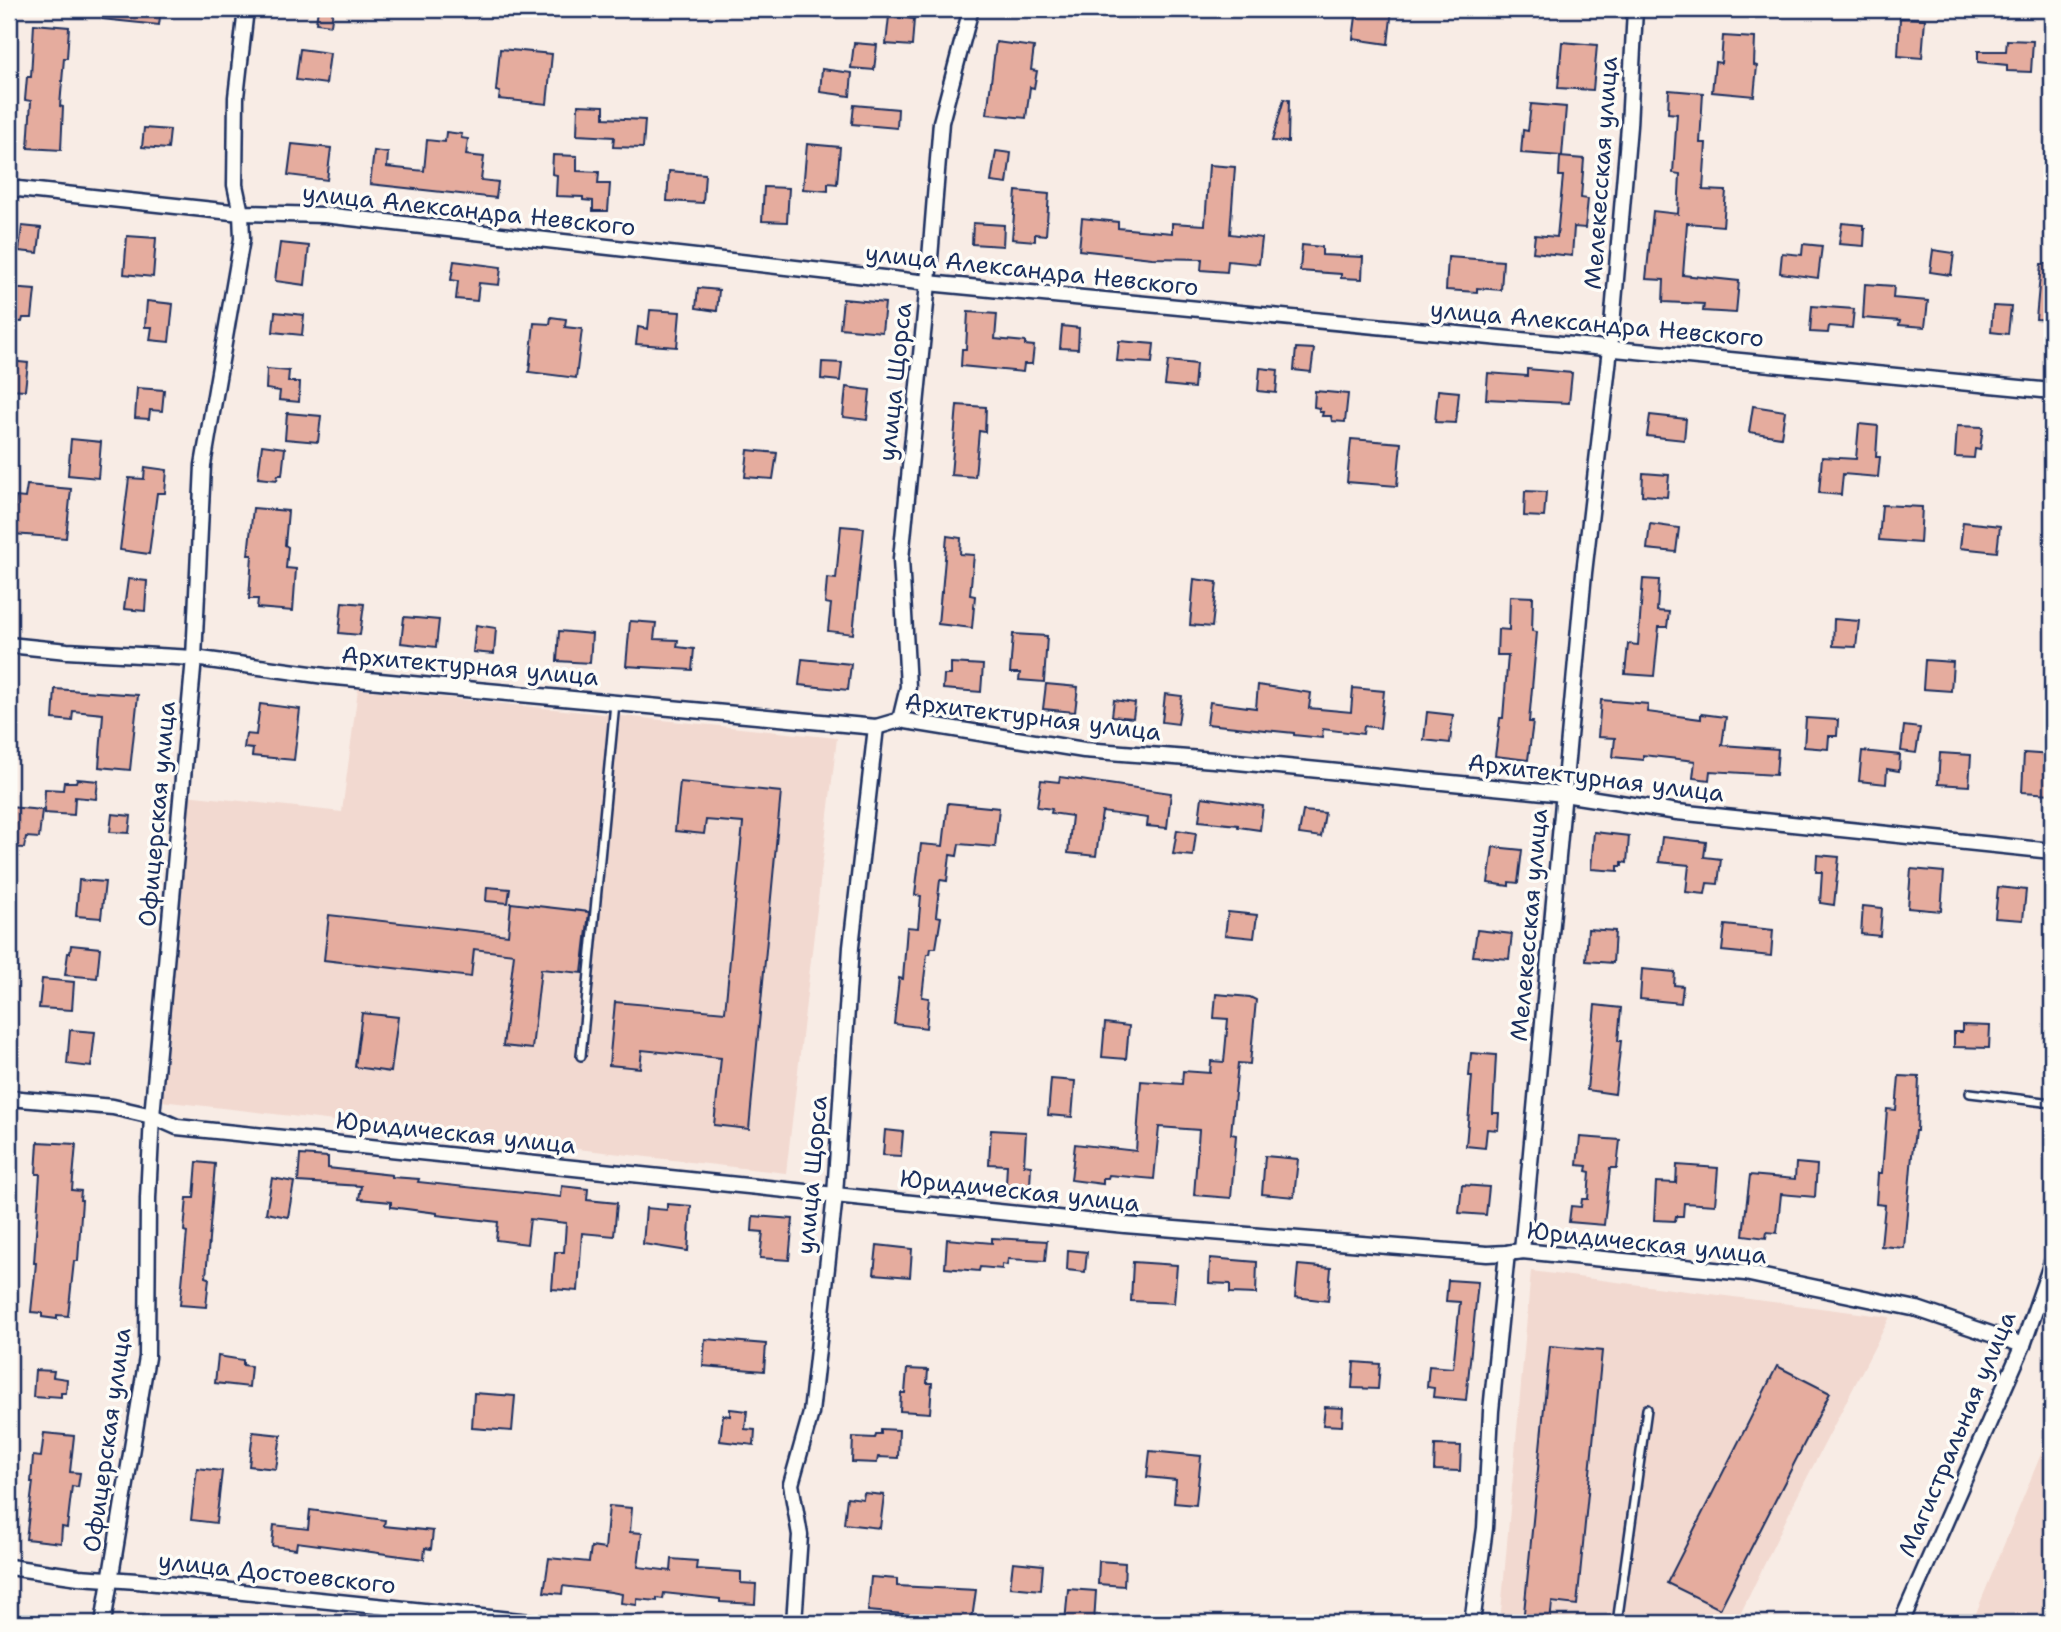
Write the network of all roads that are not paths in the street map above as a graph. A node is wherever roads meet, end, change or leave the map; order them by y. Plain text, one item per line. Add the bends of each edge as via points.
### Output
1 (246, 9) edge
2 (971, 9) edge
3 (1635, 9) edge
4 (9, 188) edge
5 (241, 213) junction
6 (928, 284) junction
7 (1610, 349) junction
8 (2052, 391) edge
9 (9, 645) edge
10 (194, 658) junction
11 (615, 703) junction
12 (900, 720) junction
13 (876, 727) junction
14 (1564, 794) junction
15 (2052, 851) edge
16 (581, 1056) dead end
17 (1970, 1093) dead end
18 (9, 1098) edge
19 (2052, 1103) edge
20 (152, 1116) junction
21 (835, 1195) junction
22 (1522, 1251) junction
23 (1507, 1253) junction
24 (2052, 1262) edge
25 (2023, 1345) junction
26 (1647, 1409) dead end
27 (9, 1567) edge
28 (110, 1579) junction
29 (1905, 1621) edge
30 (103, 1623) edge
31 (540, 1623) edge
32 (794, 1623) edge
33 (1472, 1623) edge
34 (1617, 1623) edge

1 - 5 street, Офицерская улица via 236,97 235,185
2 - 6 street, улица Щорса via 941,122
3 - 7 street, Мелекесская улица
4 - 5 street, улица Александра Невского
5 - 6 street, улица Александра Невского via 324,215
5 - 10 street, Офицерская улица via 242,239 203,465
6 - 7 street, улица Александра Невского
6 - 12 street, улица Щорса via 901,559 908,687
7 - 8 street, улица Александра Невского
7 - 14 street, Мелекесская улица
9 - 10 street, Архитектурная улица
10 - 11 street, Архитектурная улица via 325,676
10 - 20 street, Офицерская улица
11 - 13 street, Архитектурная улица
11 - 16 lane
12 - 13 street, Архитектурная улица
12 - 14 street, Архитектурная улица via 1084,750
13 - 21 street, улица Щорса via 851,947
14 - 15 street, Архитектурная улица via 1677,812
14 - 22 street, Мелекесская улица
17 - 19 lane
18 - 20 street, Юридическая улица via 113,1107
20 - 21 street, Юридическая улица via 177,1127
20 - 28 street, Офицерская улица via 147,1357
21 - 23 street, Юридическая улица via 1125,1225
21 - 32 street, улица Щорса via 811,1413 791,1484 800,1535
22 - 23 street, Юридическая улица
22 - 25 street, Юридическая улица via 1745,1273 1917,1309
23 - 33 street via 1485,1528
24 - 25 street, Магистральная улица
25 - 29 street, Магистральная улица
26 - 34 lane
27 - 28 street, улица Достоевского
28 - 30 street, Офицерская улица
28 - 31 street, улица Достоевского

